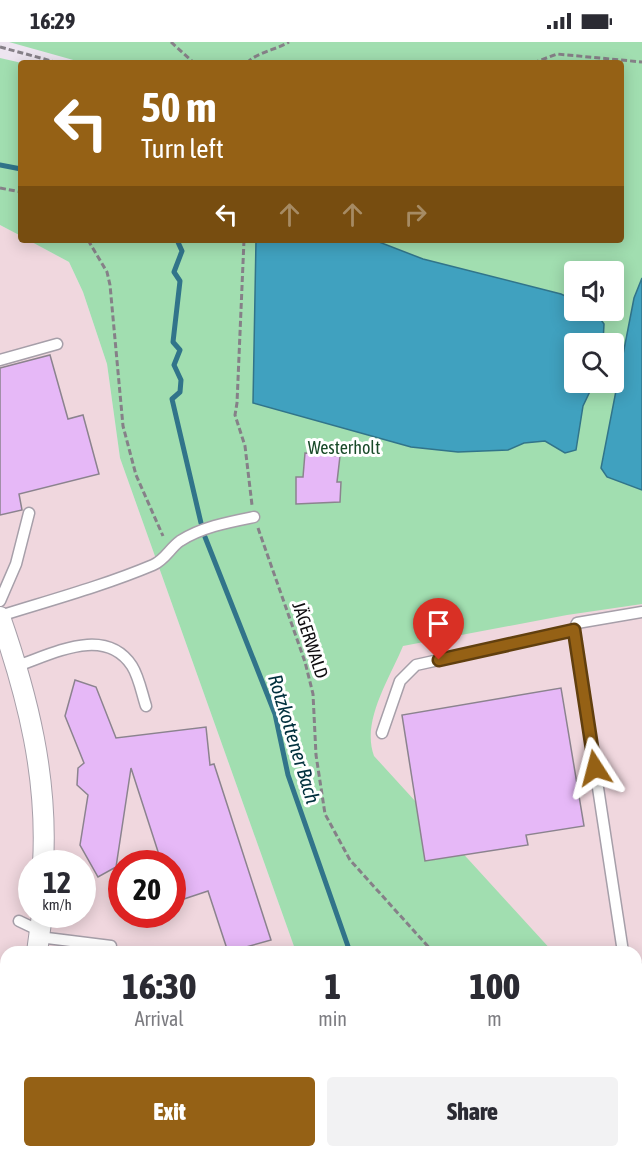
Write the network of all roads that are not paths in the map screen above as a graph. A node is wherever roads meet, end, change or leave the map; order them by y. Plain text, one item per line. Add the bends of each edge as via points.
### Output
1 (57, 344) dead end
2 (0, 360) edge
3 (29, 513) dead end
4 (254, 517) road end
5 (0, 601) edge
6 (642, 612) edge
7 (0, 617) edge
8 (574, 630) junction
9 (17, 666) junction
10 (146, 706) dead end
11 (382, 733) dead end
12 (43, 850) edge
13 (40, 934) edge
14 (111, 946) dead end
15 (622, 946) edge

1 - 2 lane
3 - 5 lane via 16,564
4 - 7 lane via 195,533 156,564
6 - 8 lane via 577,623
7 - 9 street
8 - 11 lane via 416,665 400,681
8 - 15 lane
9 - 10 lane via 76,646 107,645 133,667
9 - 12 street via 37,750
13 - 14 lane

